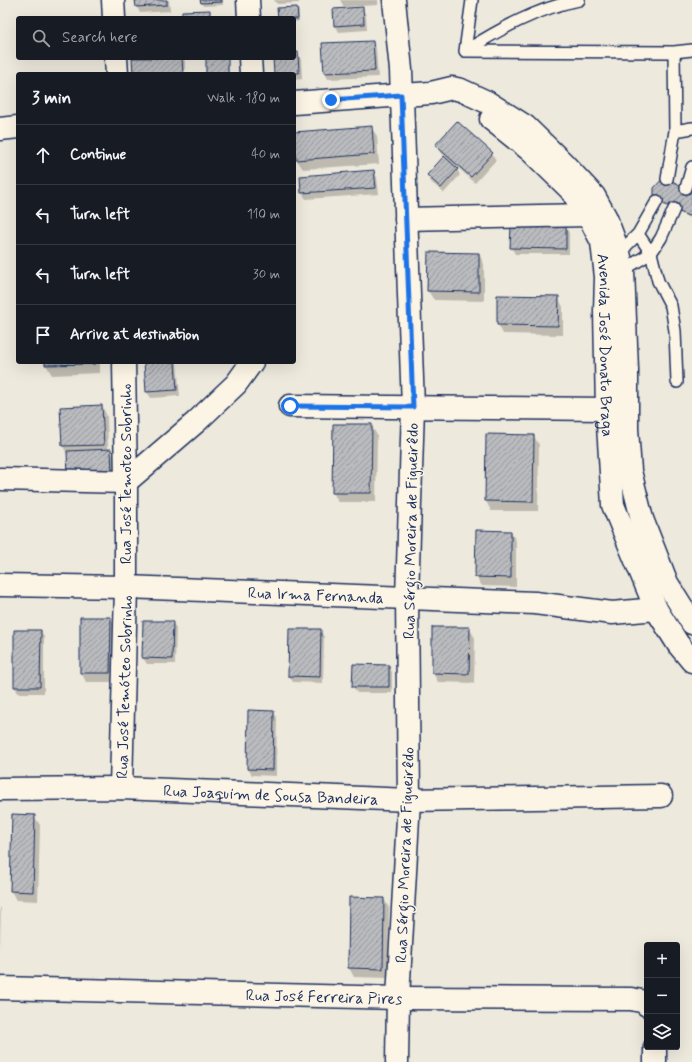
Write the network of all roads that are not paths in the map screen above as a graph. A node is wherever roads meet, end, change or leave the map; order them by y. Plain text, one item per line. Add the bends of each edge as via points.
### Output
1 (113, 0) edge
2 (248, 0) edge
3 (394, 0) edge
4 (472, 0) edge
5 (574, 1) edge
6 (114, 16) edge
7 (249, 16) edge
8 (692, 50) edge
9 (465, 51) junction
10 (674, 52) junction
11 (116, 60) edge
12 (250, 60) edge
13 (117, 72) edge
14 (251, 72) edge
15 (431, 93) junction
16 (401, 95) junction
17 (296, 103) edge
18 (16, 127) edge
19 (692, 128) edge
20 (0, 129) edge
21 (675, 131) junction
22 (692, 167) edge
23 (667, 179) dead end
24 (686, 188) dead end
25 (657, 201) dead end
26 (674, 210) dead end
27 (588, 215) junction
28 (406, 219) junction
29 (638, 234) junction
30 (651, 253) junction
31 (613, 265) junction
32 (124, 364) edge
33 (251, 364) edge
34 (677, 382) dead end
35 (290, 406) dead end
36 (413, 407) junction
37 (607, 409) junction
38 (0, 479) edge
39 (126, 482) junction
40 (0, 585) edge
41 (126, 586) junction
42 (407, 598) junction
43 (656, 609) junction
44 (692, 623) edge
45 (692, 661) edge
46 (121, 788) junction
47 (0, 789) edge
48 (661, 796) dead end
49 (409, 800) junction
50 (0, 988) edge
51 (398, 998) junction
52 (644, 1002) edge
53 (655, 1050) edge
54 (397, 1062) edge
55 (654, 1062) edge

1 - 6 street
2 - 7 street
3 - 16 street, Rua Sérgio Moreira de Figueirêdo
4 - 9 lane
5 - 9 lane via 529,16
8 - 10 lane
9 - 10 lane
10 - 21 lane
11 - 13 street
12 - 14 street
15 - 16 street, Avenida José Donato Braga
15 - 27 street, Avenida José Donato Braga via 484,114 531,151 570,189
15 - 31 street, Avenida José Donato Braga via 452,88 461,90 487,102 525,126 594,196 606,218
16 - 17 street, Avenida José Donato Braga
16 - 28 street, Rua Sérgio Moreira de Figueirêdo
18 - 20 street
19 - 21 lane
21 - 23 lane
22 - 24 lane
25 - 29 lane
26 - 30 lane
27 - 28 street
27 - 31 street, Avenida José Donato Braga
28 - 36 street, Rua Sérgio Moreira de Figueirêdo
29 - 30 lane
29 - 31 lane
30 - 31 lane
30 - 34 lane via 658,281 671,306 675,331
31 - 37 street, Avenida José Donato Braga via 605,311
31 - 44 street, Avenida José Donato Braga via 627,370 630,471 642,519 667,583
32 - 39 street, Rua José Temoteo Sobrinho
33 - 39 street via 236,384 196,422
35 - 36 street
36 - 37 street
36 - 42 street, Rua Sérgio Moreira de Figueirêdo
37 - 43 street, Avenida José Donato Braga via 613,506
38 - 39 street
39 - 41 street, Rua José Temoteo Sobrinho
40 - 41 street, Rua Irma Fernanda
41 - 42 street, Rua Irma Fernanda
41 - 46 street, Rua José Temóteo Sobrinho
42 - 43 street, Rua Irma Fernanda via 535,603 612,613
42 - 49 street, Rua Sérgio Moreira de Figueirêdo
43 - 45 street, Avenida José Donato Braga
46 - 47 street, Rua Joaquim de Sousa Bandeira
46 - 49 street, Rua Joaquim de Sousa Bandeira
48 - 49 street, Rua Joaquim de Sousa Bandeira
49 - 51 street, Rua Sérgio Moreira de Figueirêdo
50 - 51 street, Rua José Ferreira Pires
51 - 52 street, Rua José Ferreira Pires via 631,999
51 - 54 street, Rua Sérgio Moreira de Figueirêdo
53 - 55 street

